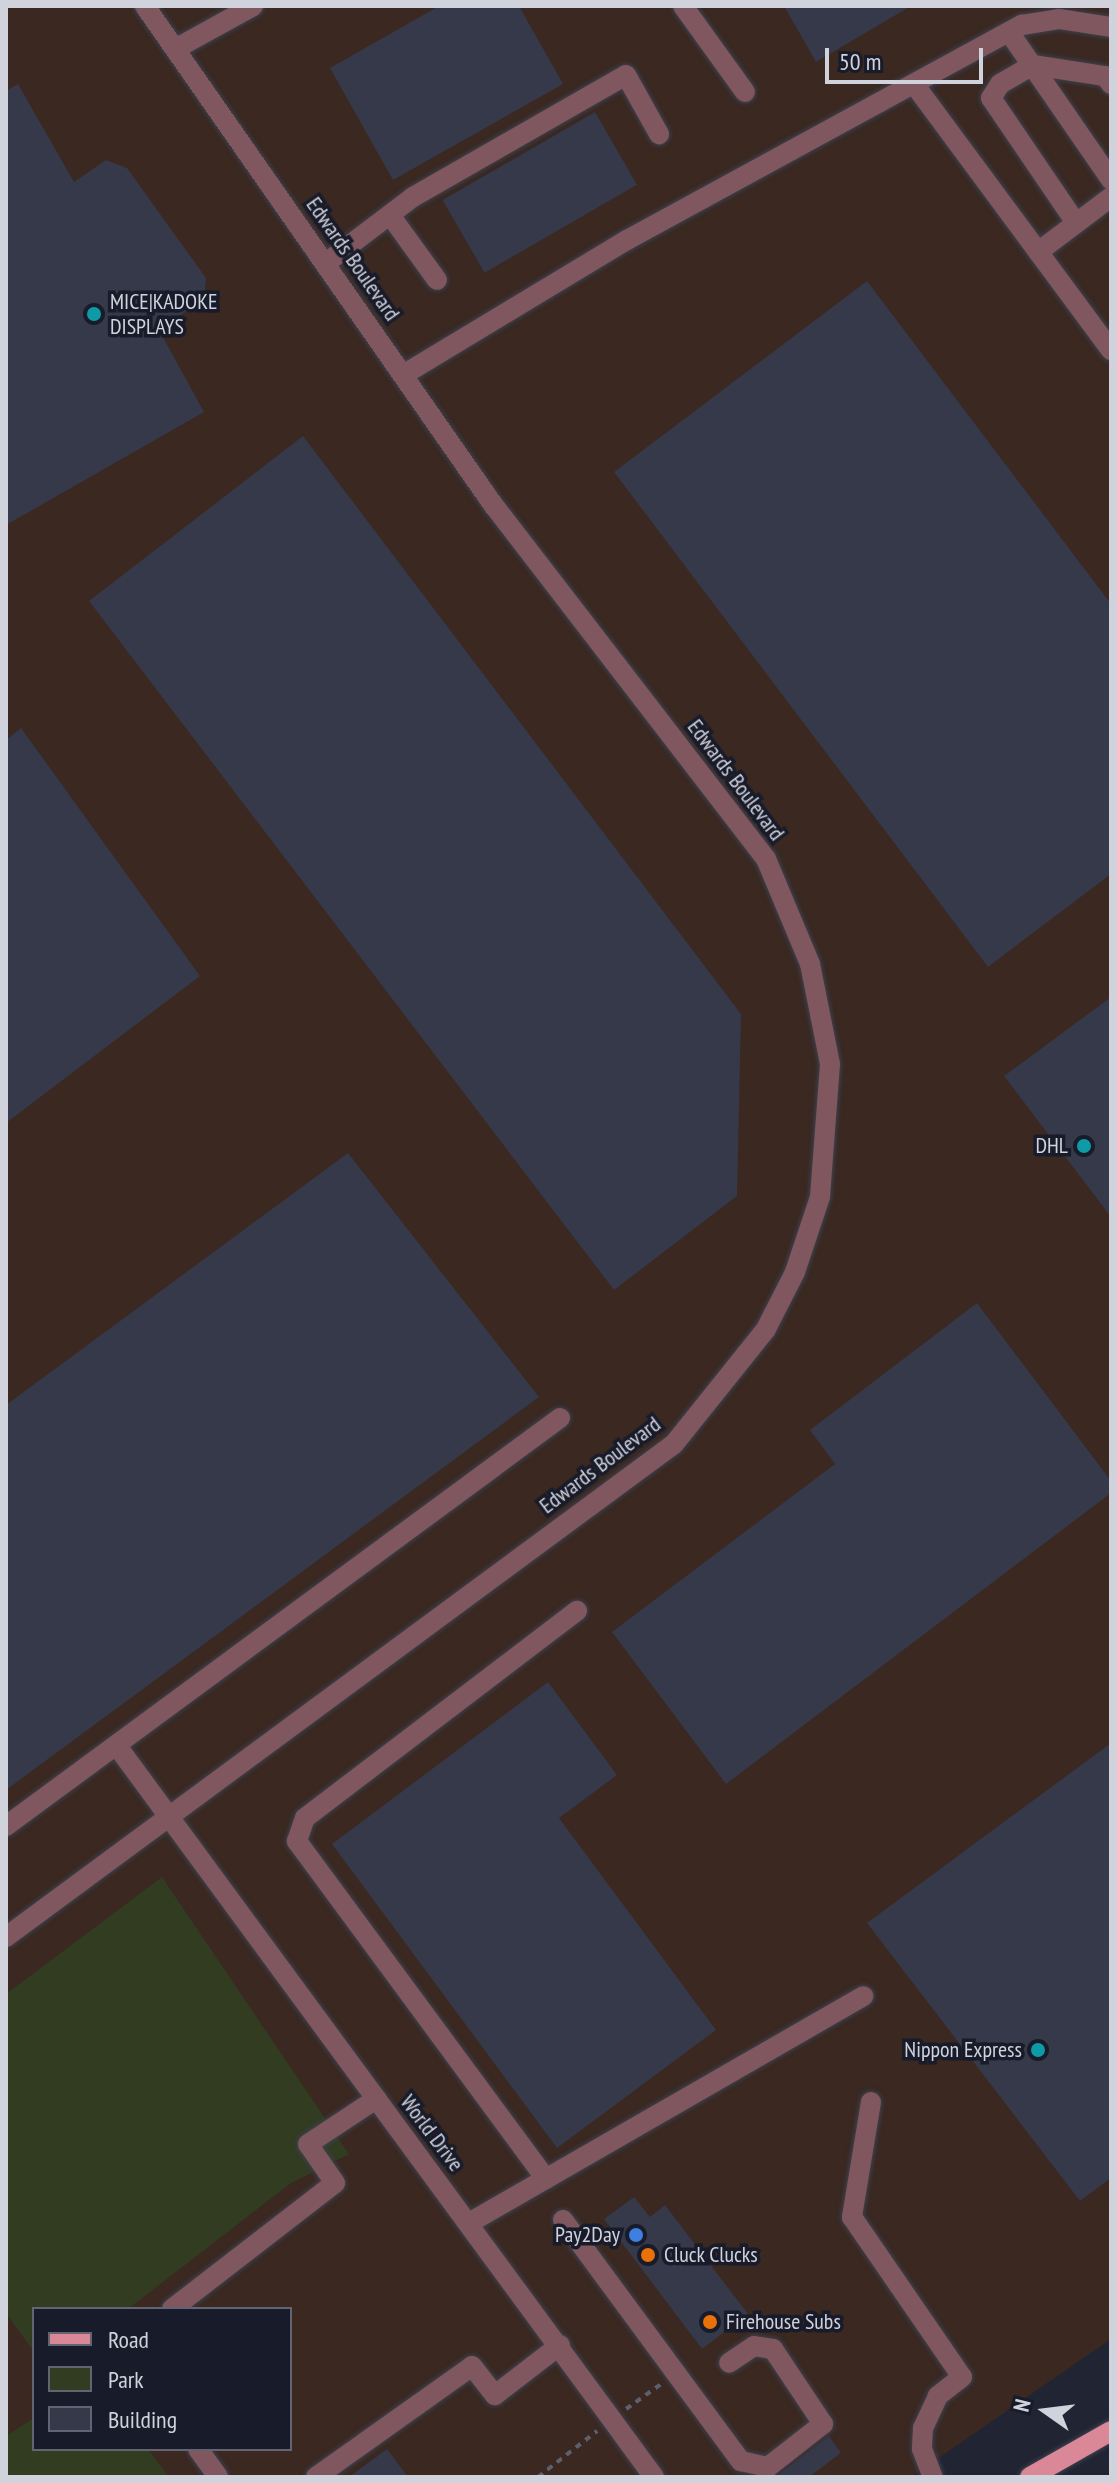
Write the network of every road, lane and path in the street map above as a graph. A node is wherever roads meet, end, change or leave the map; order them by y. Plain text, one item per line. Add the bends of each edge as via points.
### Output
1 (145, 6) edge
2 (253, 6) edge
3 (683, 6) edge
4 (1111, 27) edge
5 (1009, 32) junction
6 (177, 48) junction
7 (1033, 65) junction
8 (914, 84) junction
9 (1111, 84) edge
10 (745, 92) dead end
11 (659, 134) dead end
12 (1111, 180) edge
13 (1111, 197) edge
14 (390, 215) junction
15 (1076, 223) junction
16 (1038, 252) junction
17 (326, 263) junction
18 (437, 280) dead end
19 (1111, 350) edge
20 (403, 375) junction
21 (560, 1418) dead end
22 (577, 1611) dead end
23 (117, 1746) junction
24 (173, 1816) junction
25 (6, 1826) edge
26 (6, 1937) edge
27 (863, 1996) dead end
28 (376, 2099) junction
29 (871, 2102) dead end
30 (546, 2179) junction
31 (563, 2220) dead end
32 (469, 2223) junction
33 (175, 2307) edge
34 (560, 2345) junction
35 (729, 2363) dead end
36 (1111, 2431) edge
37 (199, 2451) edge
38 (218, 2477) edge
39 (316, 2477) edge
40 (654, 2477) edge
41 (933, 2477) edge
42 (1030, 2477) edge

1 - 6 street, Edwards Boulevard
2 - 6 street
3 - 10 street
4 - 5 street via 1059,19
5 - 7 street
5 - 8 street
6 - 17 street, Edwards Boulevard
7 - 9 street via 1105,76
7 - 12 street
7 - 15 street via 1018,70 991,98
8 - 16 street
8 - 20 street via 627,240
11 - 14 street via 626,75
13 - 15 street
14 - 17 street
14 - 18 street
15 - 16 street
16 - 19 street
17 - 20 street, Edwards Boulevard
20 - 24 street, Edwards Boulevard via 494,506 766,859 810,964 830,1064 820,1197 795,1272 766,1329 674,1444 416,1629
21 - 23 street
22 - 30 street via 305,1818 297,1841
23 - 24 street, World Drive
23 - 25 street
24 - 26 street, Edwards Boulevard
24 - 28 street, World Drive
27 - 30 street
28 - 32 street, World Drive
28 - 33 street via 308,2144 335,2183
29 - 41 street via 852,2217 962,2377 938,2396 926,2420 922,2449
30 - 32 street
31 - 35 street via 741,2461 768,2467 823,2424 773,2349 754,2346
32 - 34 street, World Drive
34 - 39 street via 495,2395 472,2366
34 - 40 street, World Drive
36 - 42 main road
37 - 38 street

